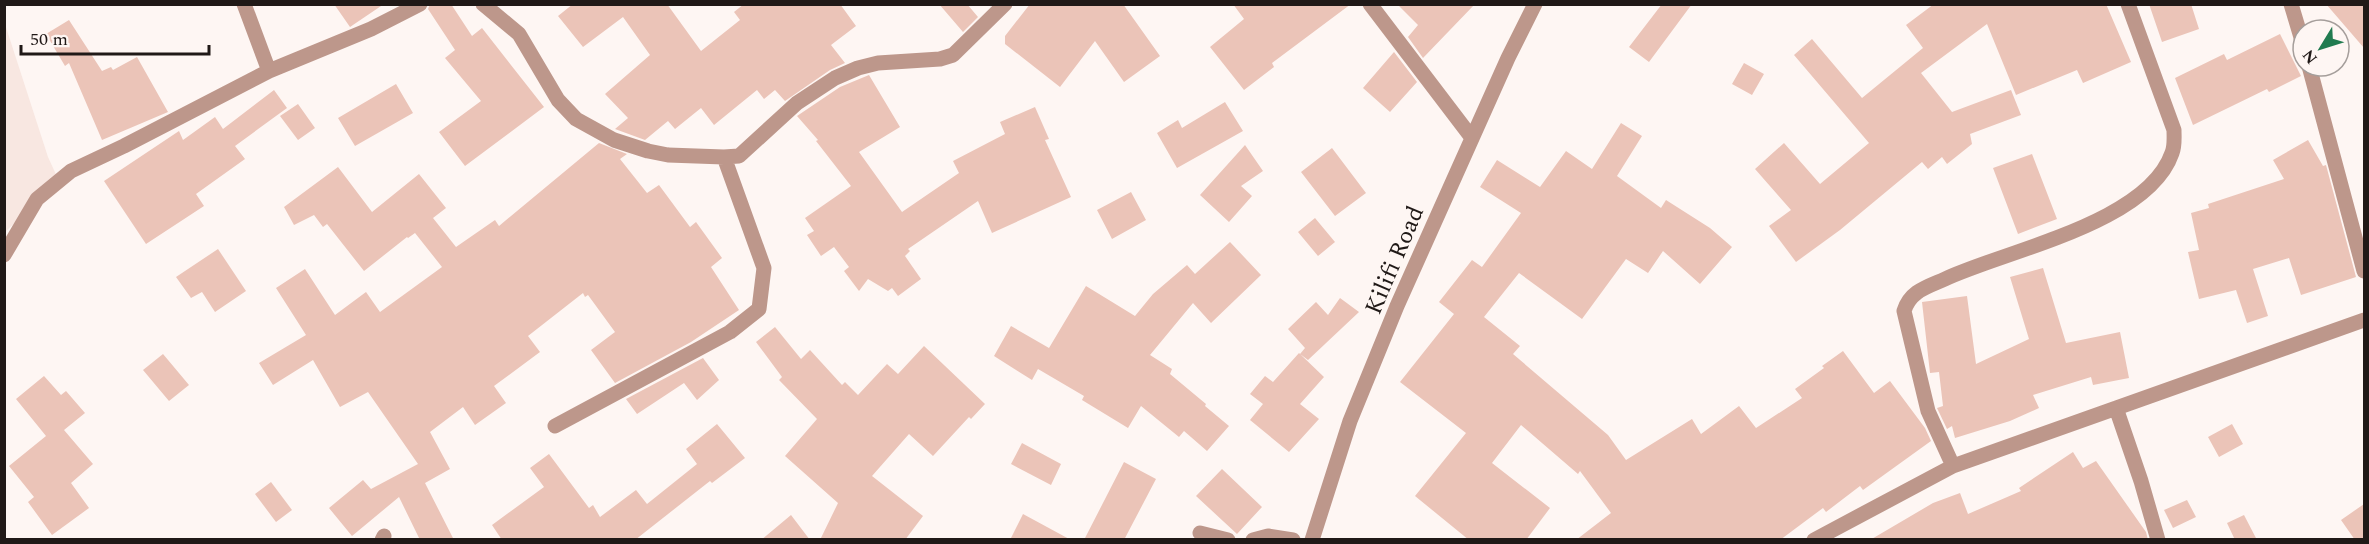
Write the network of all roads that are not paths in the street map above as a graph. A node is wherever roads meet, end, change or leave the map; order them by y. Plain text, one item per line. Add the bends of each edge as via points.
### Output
1 (244, 4) edge
2 (420, 4) edge
3 (483, 4) edge
4 (1005, 4) edge
5 (1370, 4) edge
6 (1535, 4) edge
7 (2128, 4) edge
8 (269, 71) junction
9 (2312, 78) edge
10 (1472, 138) junction
11 (724, 157) junction
12 (4, 255) edge
13 (2364, 271) edge
14 (2364, 321) edge
15 (2116, 408) junction
16 (555, 426) dead end
17 (1953, 466) junction
18 (1200, 533) dead end
19 (1228, 540) edge
20 (1253, 540) edge
21 (1293, 540) edge
22 (1312, 540) edge
23 (1814, 540) edge
24 (2158, 540) edge

1 - 8 street
2 - 8 street
3 - 11 street via 519,34 558,100 576,119 614,140 648,151
4 - 11 street via 953,55 858,68 797,103 739,156
5 - 10 street
6 - 10 street, Kilifi Road
7 - 17 street via 2174,130 2173,152 2161,174 2122,207 2082,229 1960,272 1917,291 1906,303 1904,311 1928,411
8 - 12 street via 71,171 37,199
9 - 13 street
10 - 22 street, Kilifi Road via 1350,421
11 - 16 street via 764,268 759,309 730,332
14 - 15 street
15 - 17 street
15 - 24 street
17 - 23 street
18 - 19 street
20 - 21 street via 1268,536

